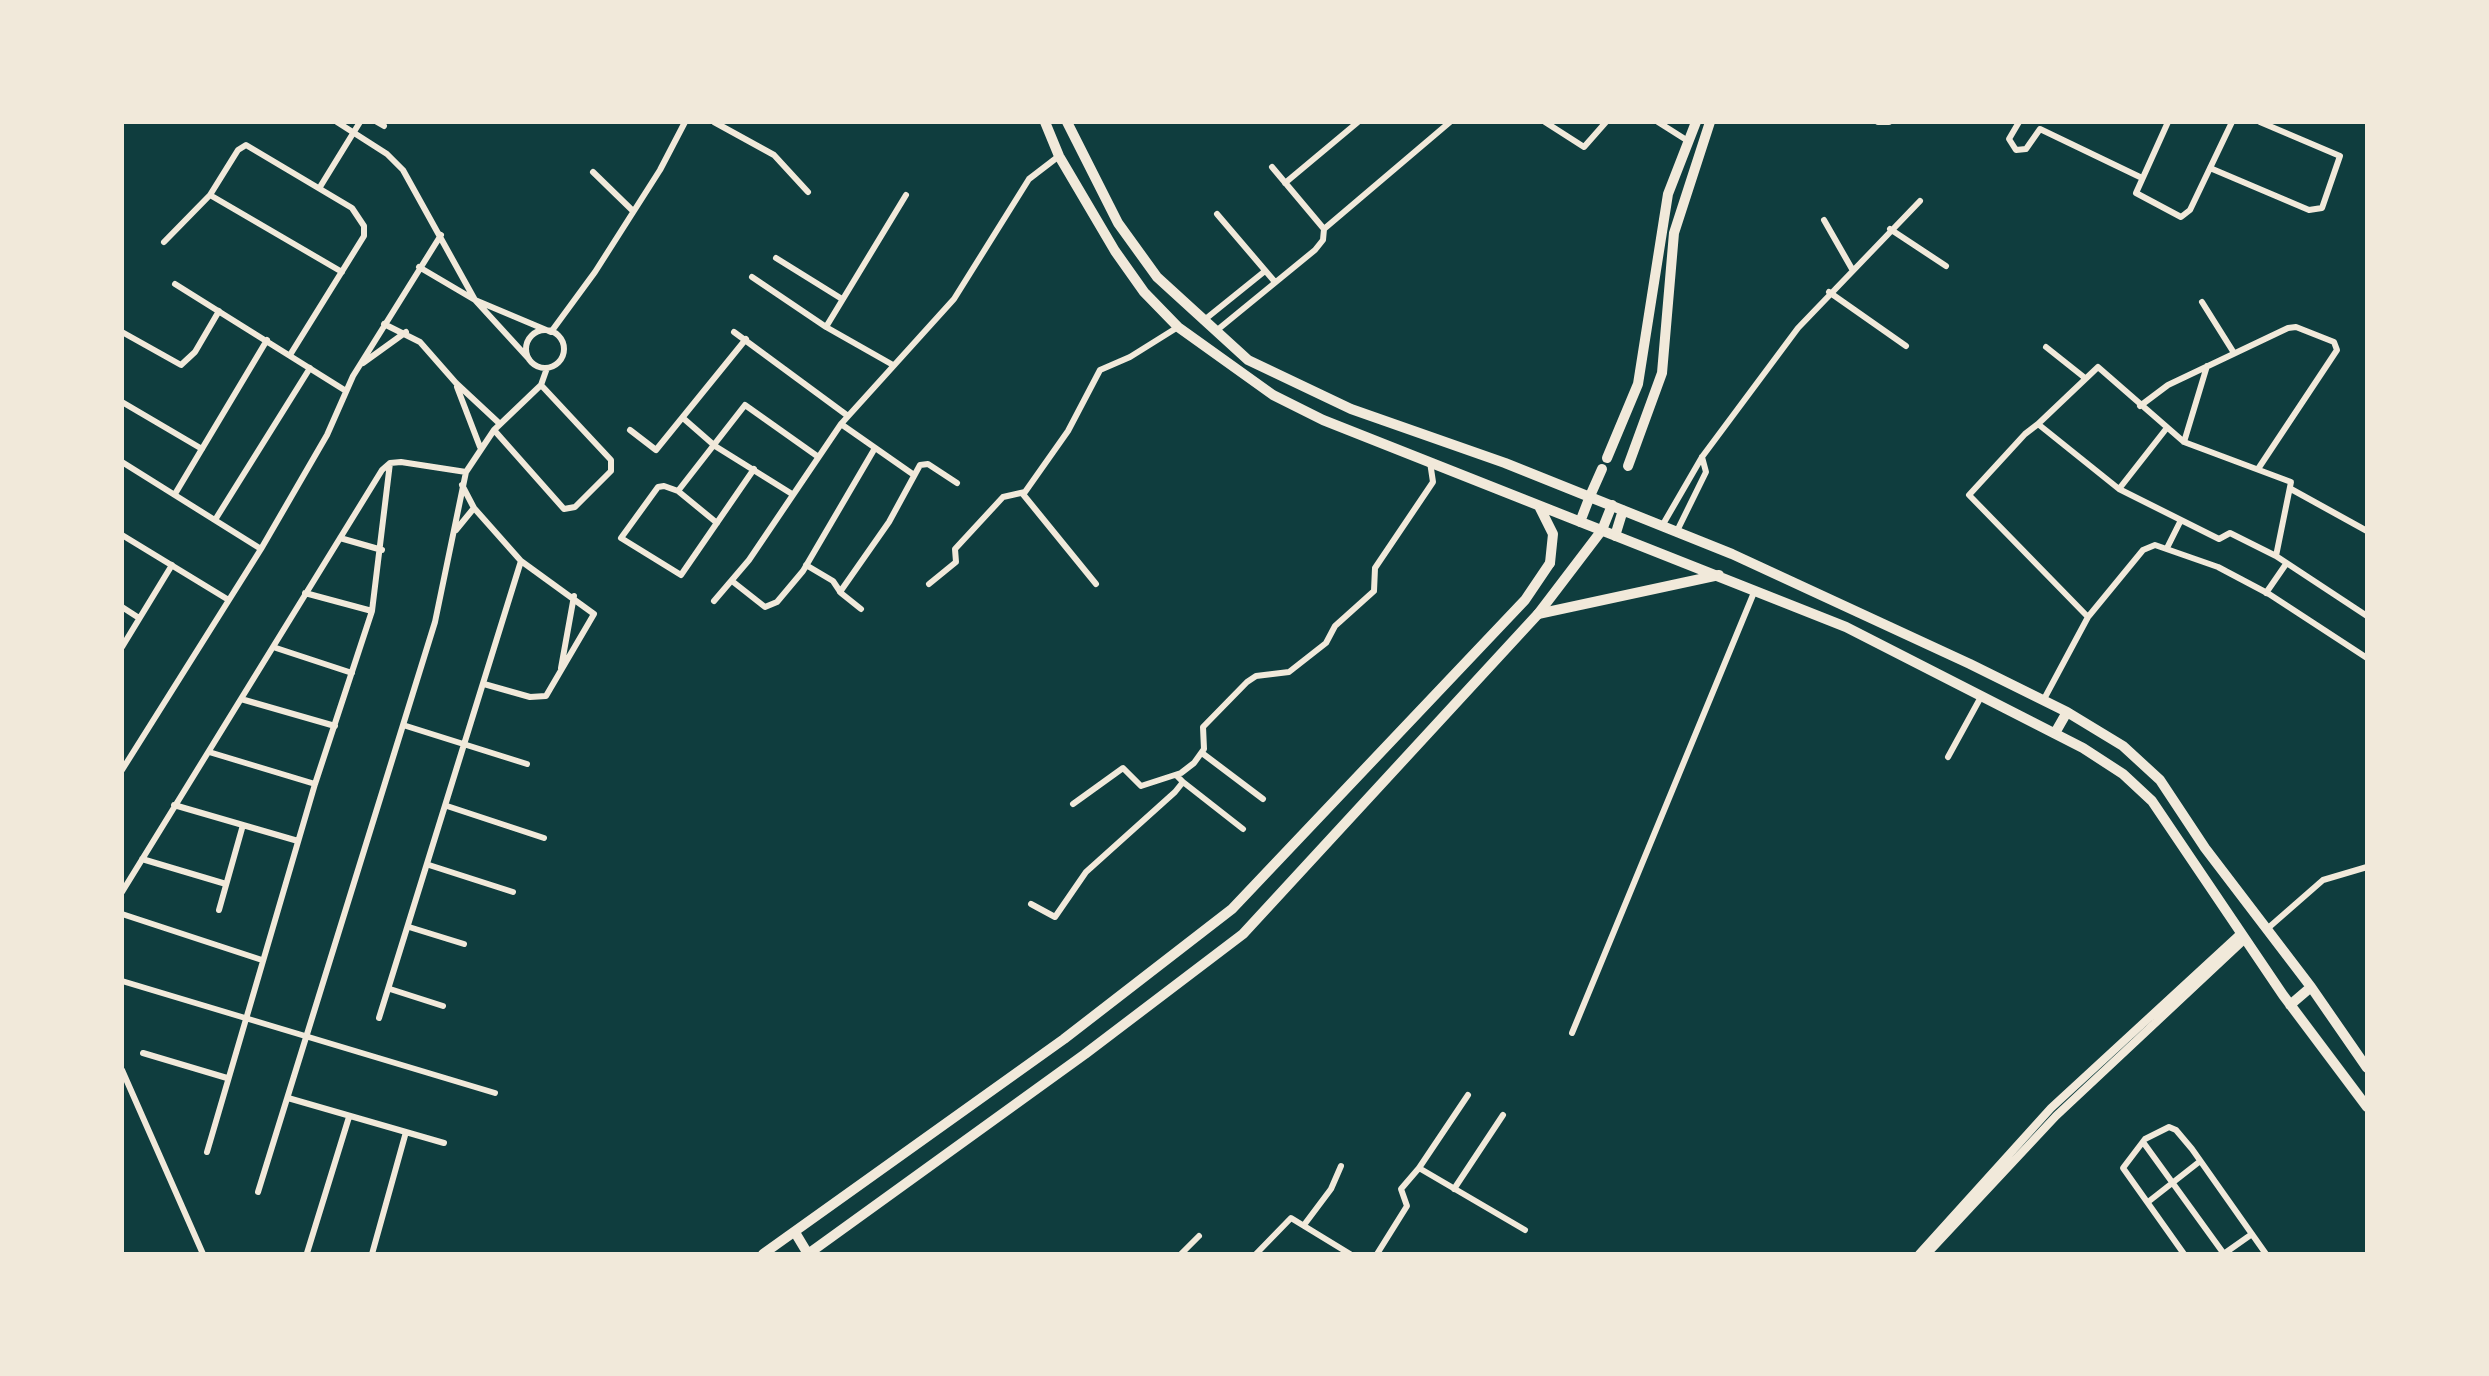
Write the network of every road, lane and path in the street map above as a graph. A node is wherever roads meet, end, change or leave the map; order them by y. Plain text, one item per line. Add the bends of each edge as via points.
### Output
1 (337, 122) edge
2 (360, 122) edge
3 (685, 122) edge
4 (714, 122) edge
5 (1045, 122) edge
6 (1067, 122) edge
7 (1358, 122) edge
8 (1450, 122) edge
9 (1545, 122) edge
10 (1606, 122) edge
11 (1658, 122) edge
12 (1696, 122) edge
13 (1710, 122) edge
14 (1878, 122) edge
15 (1889, 122) edge
16 (2019, 122) edge
17 (2168, 122) edge
18 (2232, 122) edge
19 (2260, 122) edge
20 (353, 132) junction
21 (1688, 141) junction
22 (1059, 156) junction
23 (1272, 167) dead end
24 (2210, 168) junction
25 (593, 172) dead end
26 (2142, 178) junction
27 (1285, 183) junction
28 (320, 187) junction
29 (808, 192) dead end
30 (1668, 194) junction
31 (210, 195) junction
32 (906, 195) dead end
33 (1683, 196) junction
34 (1920, 201) dead end
35 (633, 211) junction
36 (1217, 214) dead end
37 (1824, 220) dead end
38 (1324, 229) junction
39 (1890, 229) junction
40 (441, 235) junction
41 (164, 242) dead end
42 (776, 258) dead end
43 (1946, 266) dead end
44 (419, 267) junction
45 (1852, 269) junction
46 (1265, 271) junction
47 (342, 272) junction
48 (752, 277) dead end
49 (1275, 282) junction
50 (175, 284) dead end
51 (1829, 292) junction
52 (842, 299) junction
53 (475, 300) junction
54 (2202, 302) dead end
55 (219, 311) junction
56 (1203, 321) junction
57 (384, 324) junction
58 (826, 327) junction
59 (1178, 327) junction
60 (122, 332) edge
61 (406, 332) junction
62 (551, 332) junction
63 (734, 332) dead end
64 (1214, 332) junction
65 (746, 339) junction
66 (267, 340) junction
67 (1906, 346) dead end
68 (2046, 347) dead end
69 (2234, 353) junction
70 (290, 355) junction
71 (529, 359) junction
72 (893, 365) junction
73 (359, 366) junction
74 (2207, 366) junction
75 (310, 368) junction
76 (547, 368) junction
77 (2085, 378) junction
78 (456, 383) junction
79 (541, 385) junction
80 (346, 391) junction
81 (122, 402) edge
82 (2140, 406) junction
83 (848, 416) junction
84 (683, 418) junction
85 (500, 424) junction
86 (841, 424) junction
87 (2038, 424) junction
88 (2166, 429) junction
89 (494, 430) junction
90 (630, 430) dead end
91 (2184, 442) junction
92 (715, 446) junction
93 (480, 447) junction
94 (875, 448) junction
95 (202, 449) junction
96 (817, 456) junction
97 (1702, 457) junction
98 (1607, 458) dead end
99 (122, 462) edge
100 (1430, 462) junction
101 (390, 463) junction
102 (1628, 466) dead end
103 (754, 469) junction
104 (1602, 469) dead end
105 (2258, 469) junction
106 (466, 472) junction
107 (914, 475) junction
108 (957, 483) dead end
109 (462, 485) junction
110 (2119, 489) junction
111 (2291, 489) junction
112 (678, 491) junction
113 (1022, 493) junction
114 (175, 494) junction
115 (792, 494) junction
116 (1590, 496) junction
117 (1612, 505) junction
118 (1539, 506) junction
119 (474, 508) junction
120 (1623, 510) junction
121 (215, 520) junction
122 (2181, 520) junction
123 (1580, 522) junction
124 (717, 523) junction
125 (1662, 526) junction
126 (1602, 530) junction
127 (1677, 531) junction
128 (2367, 531) edge
129 (453, 533) junction
130 (122, 535) edge
131 (1615, 536) junction
132 (340, 538) junction
133 (2167, 548) junction
134 (261, 549) junction
135 (382, 550) junction
136 (2276, 556) junction
137 (521, 561) junction
138 (2286, 564) junction
139 (172, 565) junction
140 (806, 565) junction
141 (1721, 575) junction
142 (732, 581) junction
143 (929, 584) dead end
144 (1096, 584) dead end
145 (1755, 590) junction
146 (840, 592) junction
147 (305, 593) junction
148 (2266, 593) junction
149 (574, 596) junction
150 (227, 599) junction
151 (714, 601) dead end
152 (122, 607) edge
153 (861, 609) dead end
154 (372, 611) junction
155 (1538, 614) junction
156 (2367, 616) edge
157 (2088, 617) junction
158 (139, 618) junction
159 (122, 647) edge
160 (273, 647) junction
161 (2367, 658) edge
162 (352, 673) junction
163 (560, 674) junction
164 (484, 684) junction
165 (1982, 695) junction
166 (241, 699) junction
167 (2043, 701) junction
168 (2067, 712) junction
169 (403, 725) junction
170 (335, 726) junction
171 (2055, 733) junction
172 (466, 745) junction
173 (209, 752) junction
174 (1202, 753) junction
175 (1948, 757) dead end
176 (527, 764) dead end
177 (122, 770) edge
178 (1176, 775) junction
179 (1183, 782) junction
180 (315, 784) junction
181 (1263, 799) dead end
182 (1073, 804) dead end
183 (174, 805) junction
184 (447, 806) junction
185 (243, 825) junction
186 (1243, 829) dead end
187 (544, 838) dead end
188 (298, 841) junction
189 (142, 859) junction
190 (429, 865) junction
191 (2367, 867) edge
192 (226, 884) junction
193 (122, 892) edge
194 (513, 892) dead end
195 (1031, 904) dead end
196 (219, 910) dead end
197 (122, 914) edge
198 (409, 927) junction
199 (2267, 929) junction
200 (2243, 936) junction
201 (464, 944) dead end
202 (262, 960) junction
203 (122, 981) edge
204 (2311, 987) junction
205 (390, 989) junction
206 (2290, 1005) junction
207 (443, 1006) dead end
208 (246, 1018) junction
209 (379, 1018) dead end
210 (1572, 1033) dead end
211 (307, 1037) junction
212 (143, 1053) dead end
213 (2367, 1068) edge
214 (122, 1070) edge
215 (227, 1078) junction
216 (495, 1093) dead end
217 (1468, 1095) dead end
218 (288, 1098) junction
219 (2367, 1107) edge
220 (1503, 1115) dead end
221 (349, 1117) junction
222 (406, 1132) junction
223 (2143, 1142) junction
224 (444, 1143) dead end
225 (207, 1152) dead end
226 (2199, 1162) junction
227 (1341, 1166) dead end
228 (1419, 1168) junction
229 (2174, 1184) junction
230 (1454, 1189) junction
231 (258, 1192) dead end
232 (2148, 1202) junction
233 (1304, 1225) junction
234 (1525, 1230) dead end
235 (796, 1234) junction
236 (2252, 1234) junction
237 (1199, 1236) dead end
238 (1936, 1239) junction
239 (307, 1253) edge
240 (203, 1254) edge
241 (372, 1254) edge
242 (763, 1254) edge
243 (808, 1254) edge
244 (1181, 1254) edge
245 (1256, 1254) edge
246 (1348, 1254) edge
247 (1377, 1254) edge
248 (1919, 1254) edge
249 (1927, 1254) edge
250 (2184, 1254) edge
251 (2224, 1254) edge
252 (2266, 1254) edge

1 - 20 street
2 - 20 street
3 - 35 street
4 - 29 street via 774,155
5 - 22 main road
6 - 56 main road via 1118,223 1157,277
7 - 27 street
8 - 38 street
9 - 10 street via 1583,147
11 - 21 street
12 - 21 main road
13 - 33 main road
14 - 15 street
16 - 26 street via 2009,141 2016,150 2026,149 2043,130
17 - 26 street
18 - 24 street
19 - 24 street via 2340,156 2322,208 2309,210
20 - 28 street
20 - 40 street via 395,160
21 - 30 main road
22 - 59 main road via 1115,251
22 - 72 street via 1029,179 954,299
23 - 27 street
24 - 26 street via 2183,217 2137,196
25 - 35 street
27 - 38 street
28 - 31 street via 246,145
28 - 47 street via 348,204 364,226 363,238
30 - 33 main road
30 - 98 main road via 1638,384
31 - 41 street
31 - 47 street
32 - 52 street
33 - 102 main road via 1671,258 1662,373
34 - 39 street
35 - 62 street
36 - 46 street
37 - 45 street
38 - 49 street via 1315,250
39 - 43 street
39 - 45 street
40 - 44 street
40 - 53 street
42 - 52 street
44 - 53 street
44 - 57 street
45 - 51 street
46 - 49 street
46 - 56 street
47 - 70 street
48 - 58 street
49 - 64 street
50 - 55 street
51 - 67 street
51 - 97 street
52 - 58 street
53 - 62 street
53 - 71 street
54 - 69 street
55 - 60 street via 181,365
55 - 66 street
56 - 64 main road
57 - 61 street
57 - 73 street
58 - 72 street
59 - 100 main road via 1273,395
59 - 113 street via 1100,370 1064,438
61 - 73 street
61 - 78 street
62 - 71 street via 530,339
62 - 76 street via 561,339 564,351 559,363
63 - 65 street
64 - 116 main road via 1248,360 1325,398
65 - 83 street
65 - 84 street
66 - 70 street
66 - 95 street
68 - 77 street
69 - 74 street
69 - 105 street via 2292,327 2338,348
70 - 75 street
71 - 76 street
72 - 83 street
73 - 80 street
74 - 82 street
74 - 91 street
75 - 80 street
75 - 121 street
76 - 79 street
77 - 82 street via 2098,367
77 - 87 street
78 - 85 street
78 - 93 street
79 - 85 street
79 - 89 street via 611,460 611,471 575,507 565,510
80 - 134 street via 327,435
81 - 95 street
82 - 88 street
83 - 86 street
84 - 90 street via 653,451
84 - 92 street
85 - 89 street
86 - 94 street
86 - 96 street
87 - 110 street
87 - 157 street via 1969,495
88 - 91 street
88 - 110 street
89 - 93 street
91 - 105 street
92 - 96 street via 745,405
92 - 103 street
92 - 112 street
93 - 106 street
94 - 107 street
94 - 140 street
95 - 114 street
96 - 115 street
97 - 125 street
97 - 127 street via 1706,472
99 - 114 street
100 - 118 main road
100 - 174 street via 1433,482 1375,568 1373,593 1300,664 1286,673 1247,682 1203,727
101 - 106 street
101 - 132 street
101 - 135 street
103 - 115 street
103 - 124 street
104 - 116 main road
105 - 111 street via 2289,480
106 - 109 street
107 - 108 street via 920,465 928,464
107 - 146 street
109 - 119 street
109 - 129 street
110 - 122 street
111 - 128 street
111 - 136 street
112 - 124 street
112 - 124 street via 658,487 621,538 681,575
113 - 143 street via 1003,497 954,550 956,562
113 - 144 street
114 - 121 street
115 - 142 street
116 - 117 main road
116 - 123 main road
117 - 120 main road
117 - 126 main road
118 - 123 main road
118 - 235 main road via 1553,534 1550,563 1525,600 1232,909
119 - 129 street
119 - 137 street
120 - 125 main road
120 - 131 main road
121 - 134 street
122 - 133 street
122 - 136 street via 2219,539 2230,533
123 - 126 main road
125 - 127 main road
126 - 131 main road
126 - 155 main road
127 - 167 main road via 1827,596
129 - 169 street via 438,610
130 - 139 street
131 - 141 main road
132 - 135 street
132 - 147 street
133 - 148 street
133 - 157 street via 2143,550
134 - 150 street
135 - 154 street
136 - 138 street
137 - 149 street
137 - 164 street
138 - 148 street
138 - 156 street
139 - 150 street
139 - 158 street
140 - 142 street via 770,607
140 - 146 street via 833,581
141 - 145 main road
141 - 155 main road
142 - 151 street
145 - 165 main road via 1846,627
145 - 210 street
146 - 153 street
147 - 154 street
147 - 160 street
148 - 161 street
149 - 163 street
149 - 163 street via 594,618
150 - 177 street
152 - 158 street
154 - 162 street
155 - 243 main road via 1243,934
157 - 167 street
158 - 159 street
160 - 162 street
160 - 166 street
162 - 170 street
163 - 164 street via 540,698
164 - 172 street
165 - 171 main road
165 - 175 street
166 - 170 street
166 - 173 street
167 - 168 main road
168 - 171 main road
168 - 199 main road via 2123,746 2160,780
169 - 172 street
169 - 211 street
170 - 180 street
171 - 200 main road via 2123,774 2152,801
172 - 176 street
172 - 184 street
173 - 180 street
173 - 183 street
174 - 178 street
174 - 181 street
178 - 179 street
178 - 182 street via 1141,786 1123,768
179 - 186 street
179 - 195 street via 1086,872 1054,918
180 - 188 street
183 - 185 street
183 - 189 street
184 - 187 street
184 - 190 street
185 - 188 street
185 - 192 street
188 - 202 street
189 - 192 street
189 - 193 street
190 - 194 street
190 - 198 street
191 - 199 street via 2323,880
192 - 196 street
197 - 202 street
198 - 201 street
198 - 205 street
199 - 204 main road
200 - 206 main road
200 - 238 street via 2048,1118
202 - 208 street
203 - 208 street
204 - 206 main road
204 - 213 main road
205 - 207 street
205 - 209 street
206 - 219 main road
208 - 211 street
208 - 215 street
211 - 216 street
211 - 218 street
212 - 215 street
214 - 240 street
215 - 225 street
217 - 228 street
218 - 221 street
218 - 231 street
220 - 230 street
221 - 222 street
221 - 239 street
222 - 224 street
222 - 241 street
223 - 226 street via 2169,1127
223 - 229 street
223 - 232 street via 2123,1168
226 - 229 street
226 - 236 street
227 - 233 street
228 - 230 street
228 - 247 street via 1401,1189 1407,1206
229 - 232 street
229 - 251 street
230 - 234 street
232 - 250 street
233 - 245 street via 1287,1219
233 - 246 street
235 - 242 main road
235 - 243 main road
236 - 251 street
236 - 252 street
237 - 244 street
238 - 248 street
238 - 249 street

